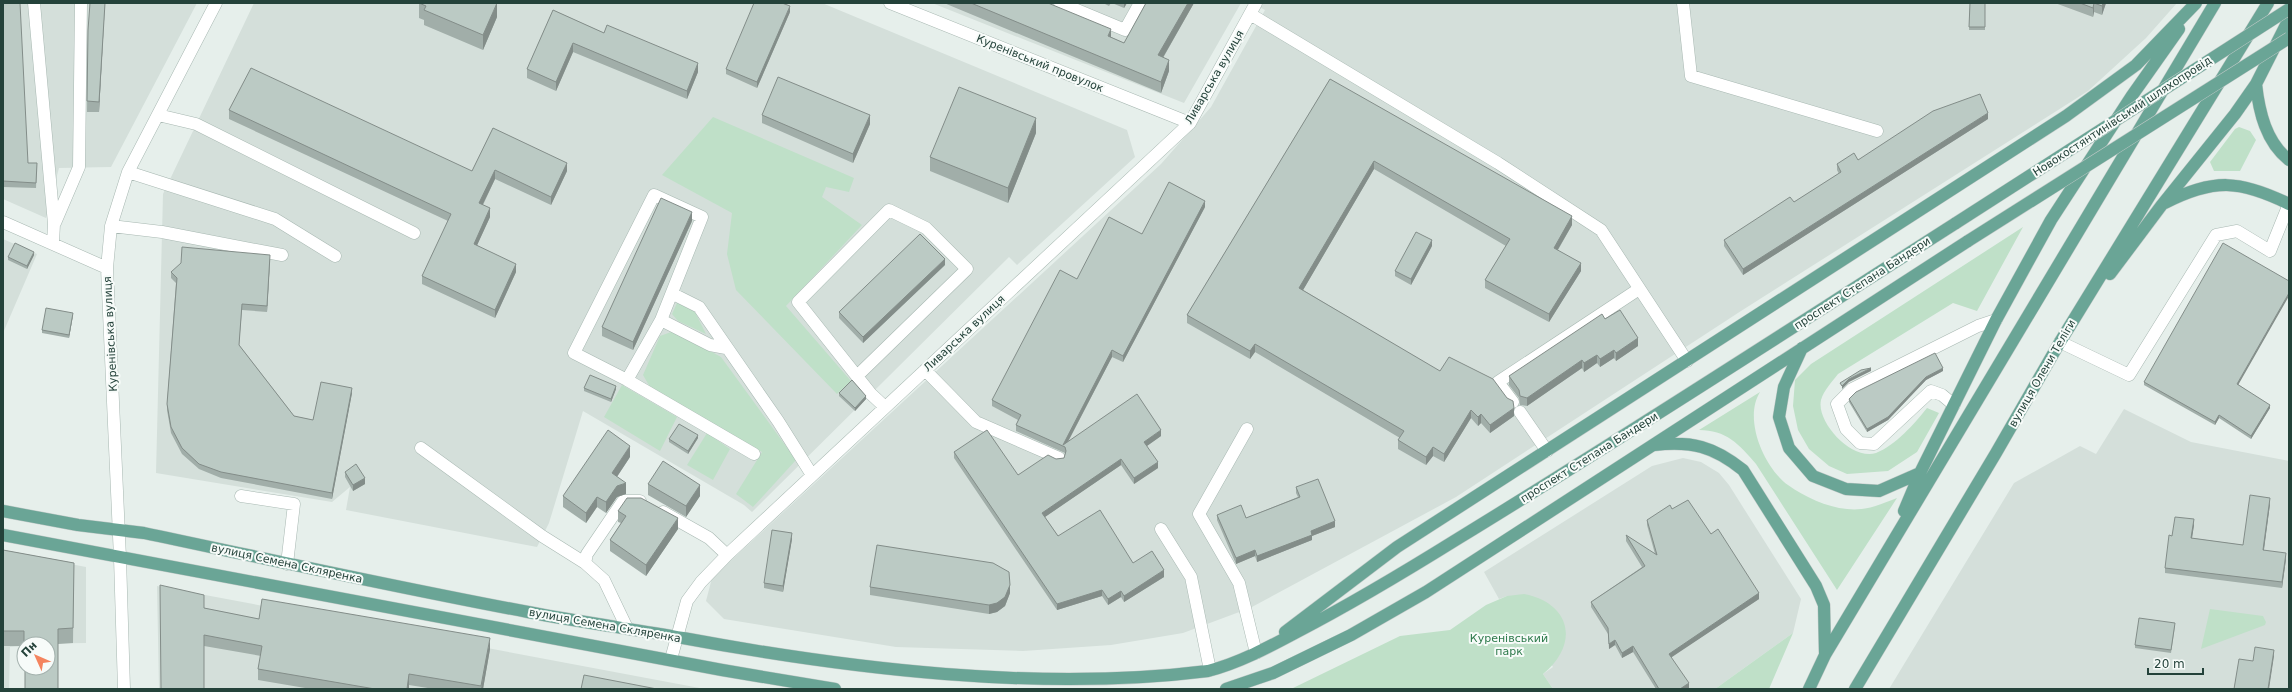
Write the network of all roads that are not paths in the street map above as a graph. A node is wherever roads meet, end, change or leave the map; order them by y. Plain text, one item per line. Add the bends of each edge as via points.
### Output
1 (34, 3) edge
2 (81, 3) edge
3 (216, 3) edge
4 (890, 3) edge
5 (1060, 3) edge
6 (1140, 3) edge
7 (1683, 3) edge
8 (2197, 3) edge
9 (2214, 3) edge
10 (2268, 3) edge
11 (1253, 8) edge
12 (2289, 10) edge
13 (2289, 18) edge
14 (2289, 38) edge
15 (2256, 84) junction
16 (158, 115) junction
17 (1190, 123) junction
18 (1877, 131) dead end
19 (2289, 160) edge
20 (128, 172) junction
21 (2289, 204) edge
22 (2160, 206) junction
23 (3, 222) edge
24 (1956, 223) joint
25 (54, 224) junction
26 (111, 226) junction
27 (414, 233) dead end
28 (1968, 241) joint
29 (53, 243) junction
30 (282, 255) dead end
31 (335, 256) dead end
32 (107, 268) junction
33 (1639, 289) junction
34 (673, 294) junction
35 (661, 320) junction
36 (1996, 320) junction
37 (2060, 342) junction
38 (1802, 347) junction
39 (726, 348) junction
40 (1687, 361) junction
41 (924, 370) junction
42 (857, 376) junction
43 (627, 380) junction
44 (1954, 405) junction
45 (884, 407) junction
46 (1247, 429) dead end
47 (1653, 445) junction
48 (421, 448) dead end
49 (1547, 451) junction
50 (754, 454) dead end
51 (1059, 458) edge
52 (1920, 473) junction
53 (812, 475) junction
54 (241, 496) dead end
55 (3, 511) edge
56 (1161, 529) dead end
57 (119, 530) junction
58 (3, 535) edge
59 (727, 555) junction
60 (1885, 556) junction
61 (120, 558) junction
62 (585, 563) junction
63 (287, 564) junction
64 (627, 628) junction
65 (676, 637) junction
66 (1256, 653) junction
67 (1824, 655) junction
68 (671, 659) junction
69 (1210, 670) junction
70 (124, 689) edge
71 (835, 689) edge
72 (1226, 689) edge
73 (1809, 689) edge
74 (1855, 689) edge

1 - 25 street
2 - 25 street via 79,167
3 - 16 street, Куренівська вулиця
4 - 17 street, Куренівський провулок
5 - 6 street via 1125,30
7 - 18 street via 1690,76
8 - 36 main road via 2131,97 2052,220
8 - 40 main road via 2136,65 2066,116
9 - 60 main road
10 - 37 main road, вулиця Олени Теліги
11 - 17 street, Ливарська вулиця
11 - 33 street via 1601,230
12 - 24 main road, Новокостянтинівський шляхопровід, bridge
13 - 15 main road
14 - 28 main road, Новокостянтинівський шляхопровід, bridge
15 - 19 main road via 2258,105 2264,124 2276,146
15 - 22 main road via 2235,114
16 - 20 street, Куренівська вулиця
16 - 27 street via 196,124
17 - 41 street, Ливарська вулиця
20 - 26 street, Куренівська вулиця
20 - 31 street via 275,220
21 - 22 main road via 2251,187 2228,185 2188,192
21 - 37 street via 2270,251 2237,232 2216,235 2129,375
22 - 37 main road
23 - 29 street
24 - 66 main road, проспект Степана Бандери via 1562,475 1334,612
25 - 29 street
26 - 30 street via 162,232
26 - 32 street, Куренівська вулиця
28 - 38 main road, проспект Степана Бандери
29 - 32 street
32 - 57 street, Куренівська вулиця
33 - 40 street
33 - 49 street via 1498,382
34 - 35 street
34 - 39 street via 698,307
34 - 43 street via 702,217 654,195 574,353
35 - 39 street via 710,345
35 - 43 street
36 - 44 main road
36 - 44 street via 1978,326 1852,389 1837,404 1846,429 1860,443 1874,444 1931,390
37 - 74 main road, вулиця Олени Теліги
38 - 47 main road, проспект Степана Бандери
38 - 52 main road via 1784,387 1779,417 1789,448 1813,476 1846,489 1879,491
39 - 53 street
40 - 49 main road
41 - 45 street, Ливарська вулиця
41 - 51 street via 976,422
42 - 42 street via 798,302 890,210 926,228 967,269
42 - 45 street
43 - 50 street
44 - 52 main road
45 - 53 street, Ливарська вулиця
46 - 66 street via 1199,514 1239,583
47 - 67 main road via 1680,442 1704,446 1726,456 1743,470 1816,586 1824,605
47 - 72 main road, проспект Степана Бандери via 1426,592 1351,635 1280,669
48 - 62 street via 542,536
49 - 66 main road via 1397,548
52 - 60 main road
53 - 59 street, Ливарська вулиця
54 - 63 street via 294,504
55 - 57 main road, вулиця Семена Скляренка
56 - 69 street via 1192,577
57 - 61 street, Куренівська вулиця
57 - 63 main road, вулиця Семена Скляренка via 144,533
58 - 61 main road, вулиця Семена Скляренка
59 - 62 street via 709,538 643,501 623,501 587,554
59 - 65 street, Ливарська вулиця via 687,601
60 - 67 main road
61 - 68 main road, вулиця Семена Скляренка
61 - 70 street, Куренівська вулиця
62 - 64 street via 604,580
63 - 64 main road, вулиця Семена Скляренка via 533,613
64 - 65 main road, вулиця Семена Скляренка
65 - 68 street, Ливарська вулиця
65 - 69 main road, вулиця Семена Скляренка via 815,664 905,678 1024,688 1118,686
66 - 69 main road, проспект Степана Бандери
67 - 73 main road
68 - 71 main road, вулиця Семена Скляренка

